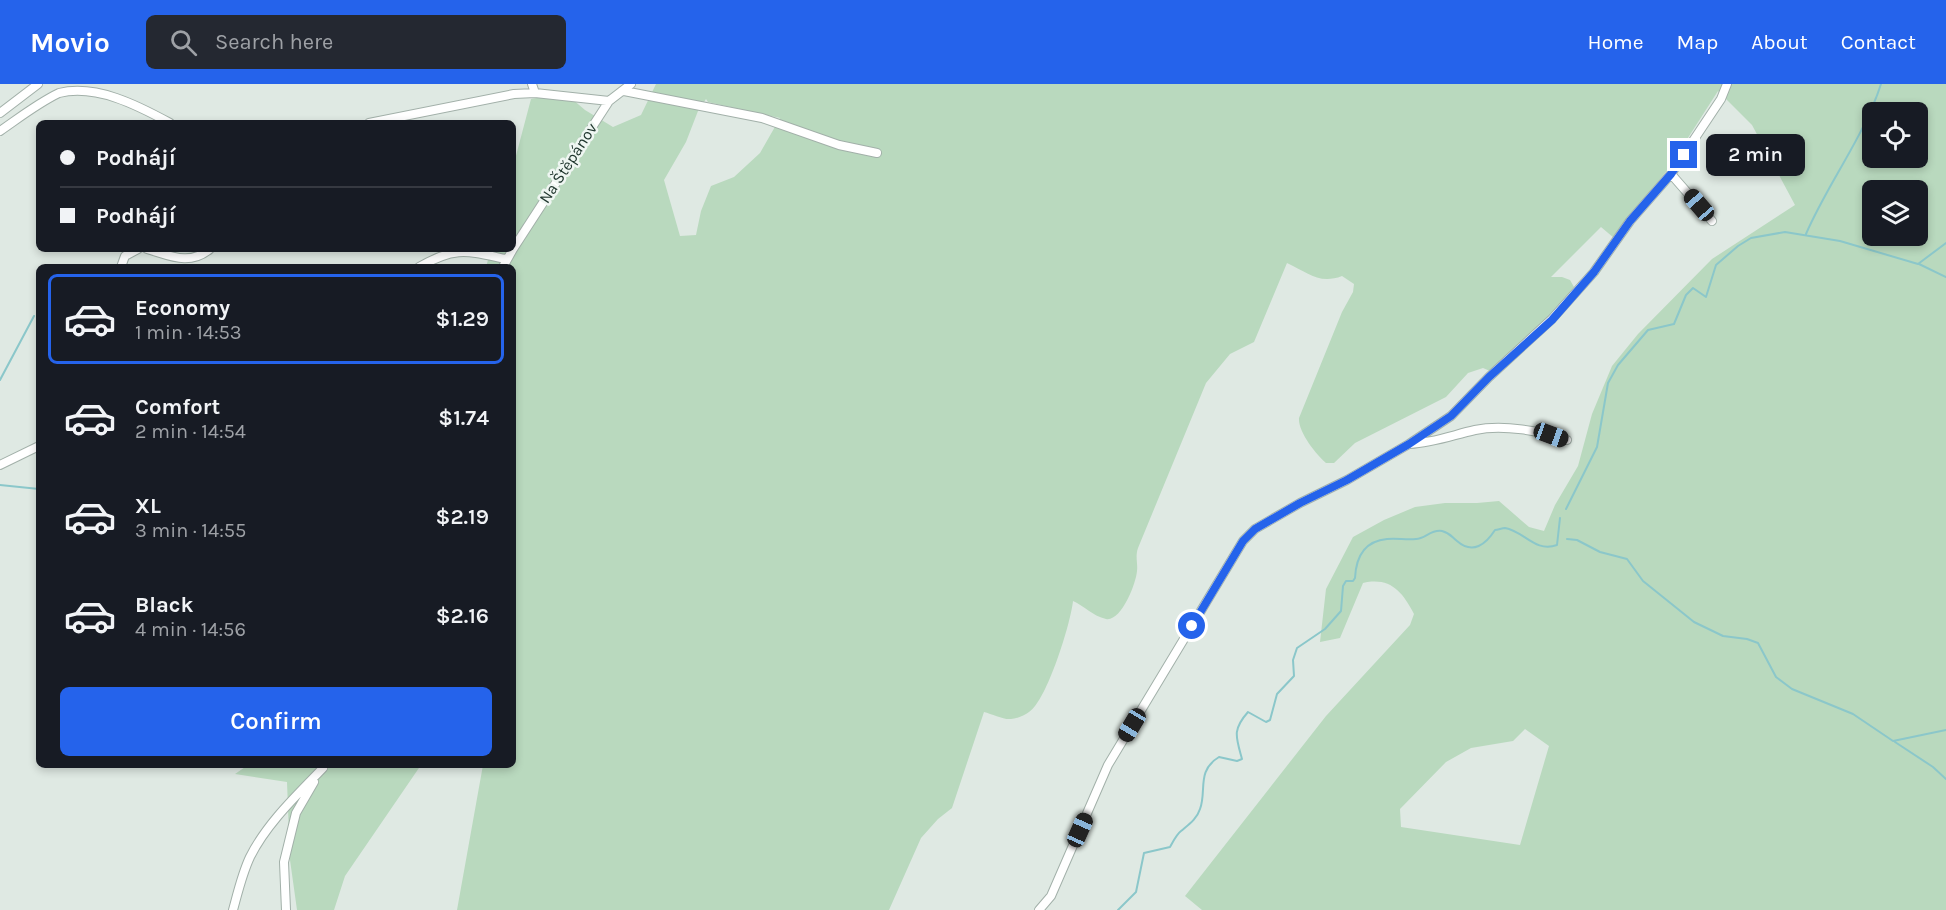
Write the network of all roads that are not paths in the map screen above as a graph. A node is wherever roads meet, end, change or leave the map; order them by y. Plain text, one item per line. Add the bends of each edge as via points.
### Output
1 (38, 84) edge
2 (532, 84) edge
3 (631, 84) edge
4 (1727, 84) edge
5 (624, 91) junction
6 (535, 93) junction
7 (609, 101) junction
8 (0, 113) edge
9 (164, 120) edge
10 (384, 120) edge
11 (0, 130) edge
12 (877, 153) dead end
13 (1671, 174) junction
14 (1712, 221) dead end
15 (516, 244) edge
16 (132, 252) edge
17 (159, 252) edge
18 (206, 252) edge
19 (457, 252) edge
20 (466, 252) edge
21 (505, 263) edge
22 (122, 264) edge
23 (425, 264) edge
24 (1567, 440) dead end
25 (1409, 444) junction
26 (36, 448) edge
27 (0, 465) edge
28 (322, 768) edge
29 (323, 768) edge
30 (233, 910) edge
31 (286, 910) edge
32 (1039, 910) edge

1 - 8 street
2 - 6 street
3 - 5 street, Na Štěpánov
4 - 13 street
5 - 7 street, Na Štěpánov
5 - 12 street via 762,118 839,145
6 - 7 street
6 - 10 street
7 - 15 street, Na Štěpánov
9 - 11 street via 103,90 82,88 58,93
13 - 14 street
13 - 25 street via 1552,320 1451,416
16 - 22 street via 125,256
17 - 18 street via 186,259
19 - 23 street
20 - 21 street
24 - 25 street via 1534,431 1478,429
25 - 32 street via 1255,529 1243,541 1108,765 1051,896
26 - 27 street
28 - 30 street via 260,840 243,875
29 - 31 street via 296,813 284,862

